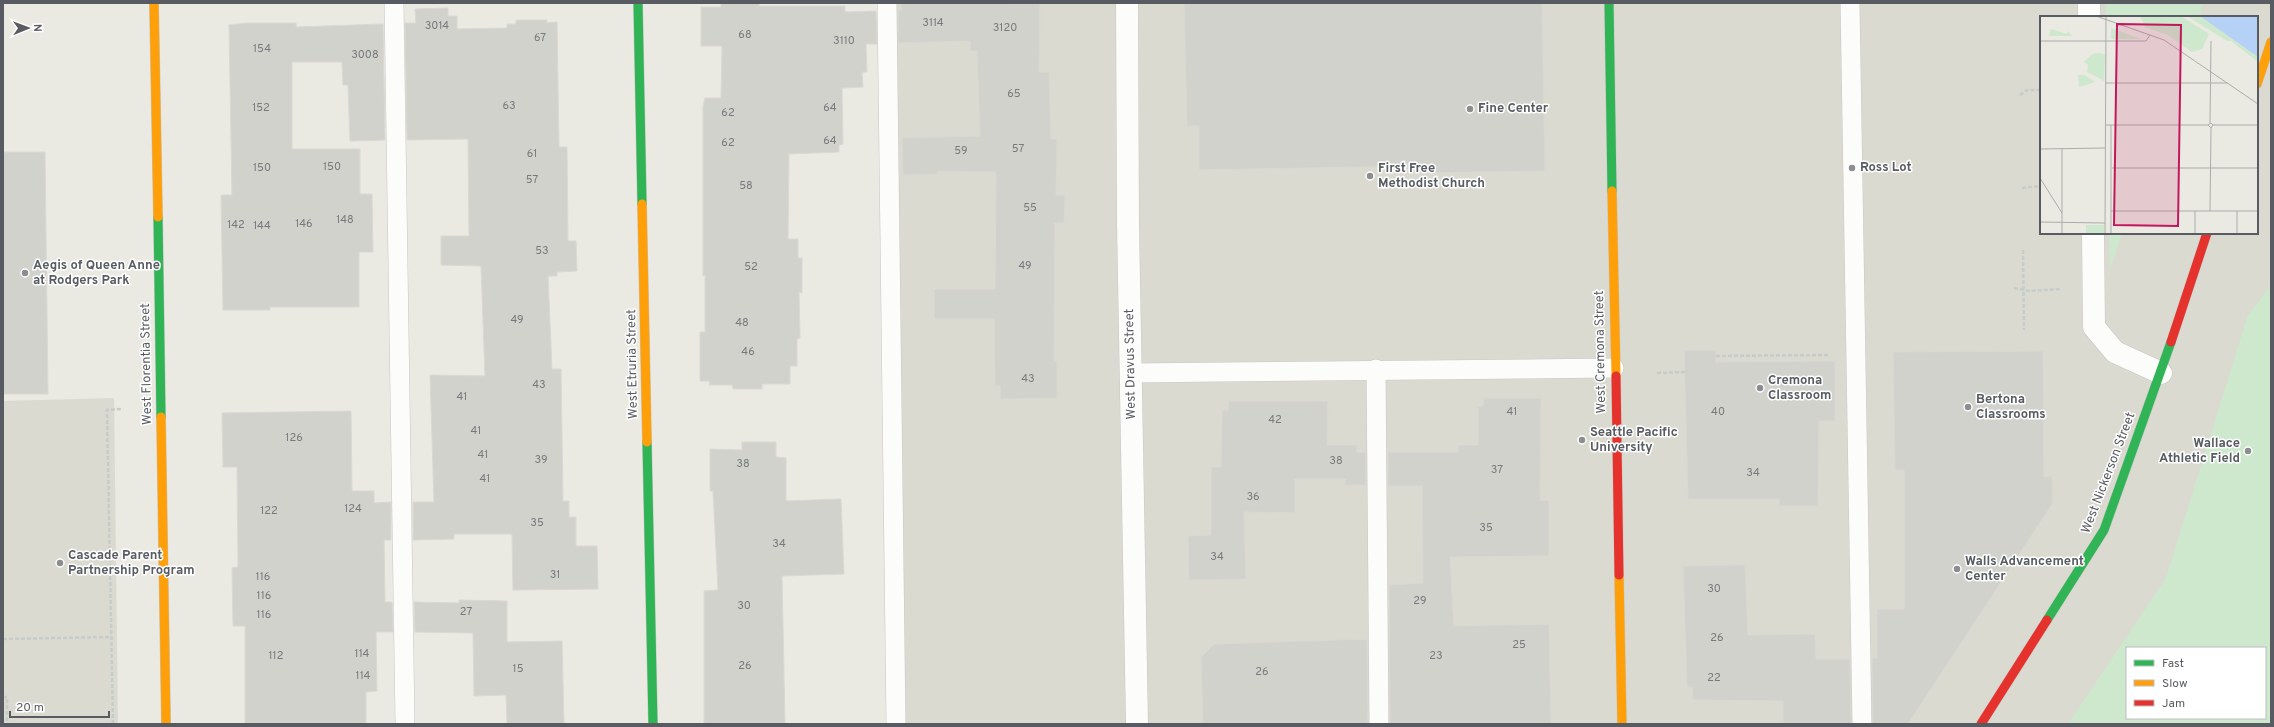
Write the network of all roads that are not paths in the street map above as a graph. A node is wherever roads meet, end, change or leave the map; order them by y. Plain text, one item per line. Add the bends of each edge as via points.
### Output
1 (154, 3) edge
2 (394, 3) edge
3 (638, 3) edge
4 (887, 3) edge
5 (1127, 3) edge
6 (1609, 3) edge
7 (1850, 3) edge
8 (2089, 3) edge
9 (2089, 16) edge
10 (2271, 42) edge
11 (2258, 81) edge
12 (2092, 234) edge
13 (2207, 234) edge
14 (1614, 368) junction
15 (1376, 369) junction
16 (1131, 373) junction
17 (2161, 373) junction
18 (166, 724) edge
19 (405, 724) edge
20 (653, 724) edge
21 (896, 724) edge
22 (1137, 724) edge
23 (1380, 724) edge
24 (1622, 724) edge
25 (1862, 724) edge
26 (1981, 724) edge

1 - 18 street, West Florentia Street
2 - 19 lane
3 - 20 street, West Etruria Street
4 - 21 lane
5 - 16 street, West Dravus Street
6 - 14 street, West Cremona Street
7 - 25 lane
8 - 9 street
10 - 11 street
12 - 17 street via 2094,327 2115,352
13 - 17 street, West Nickerson Street
14 - 15 lane
14 - 24 street, West Cremona Street
15 - 16 lane
15 - 23 lane
16 - 22 street, West Dravus Street
17 - 26 street, West Nickerson Street via 2104,530

